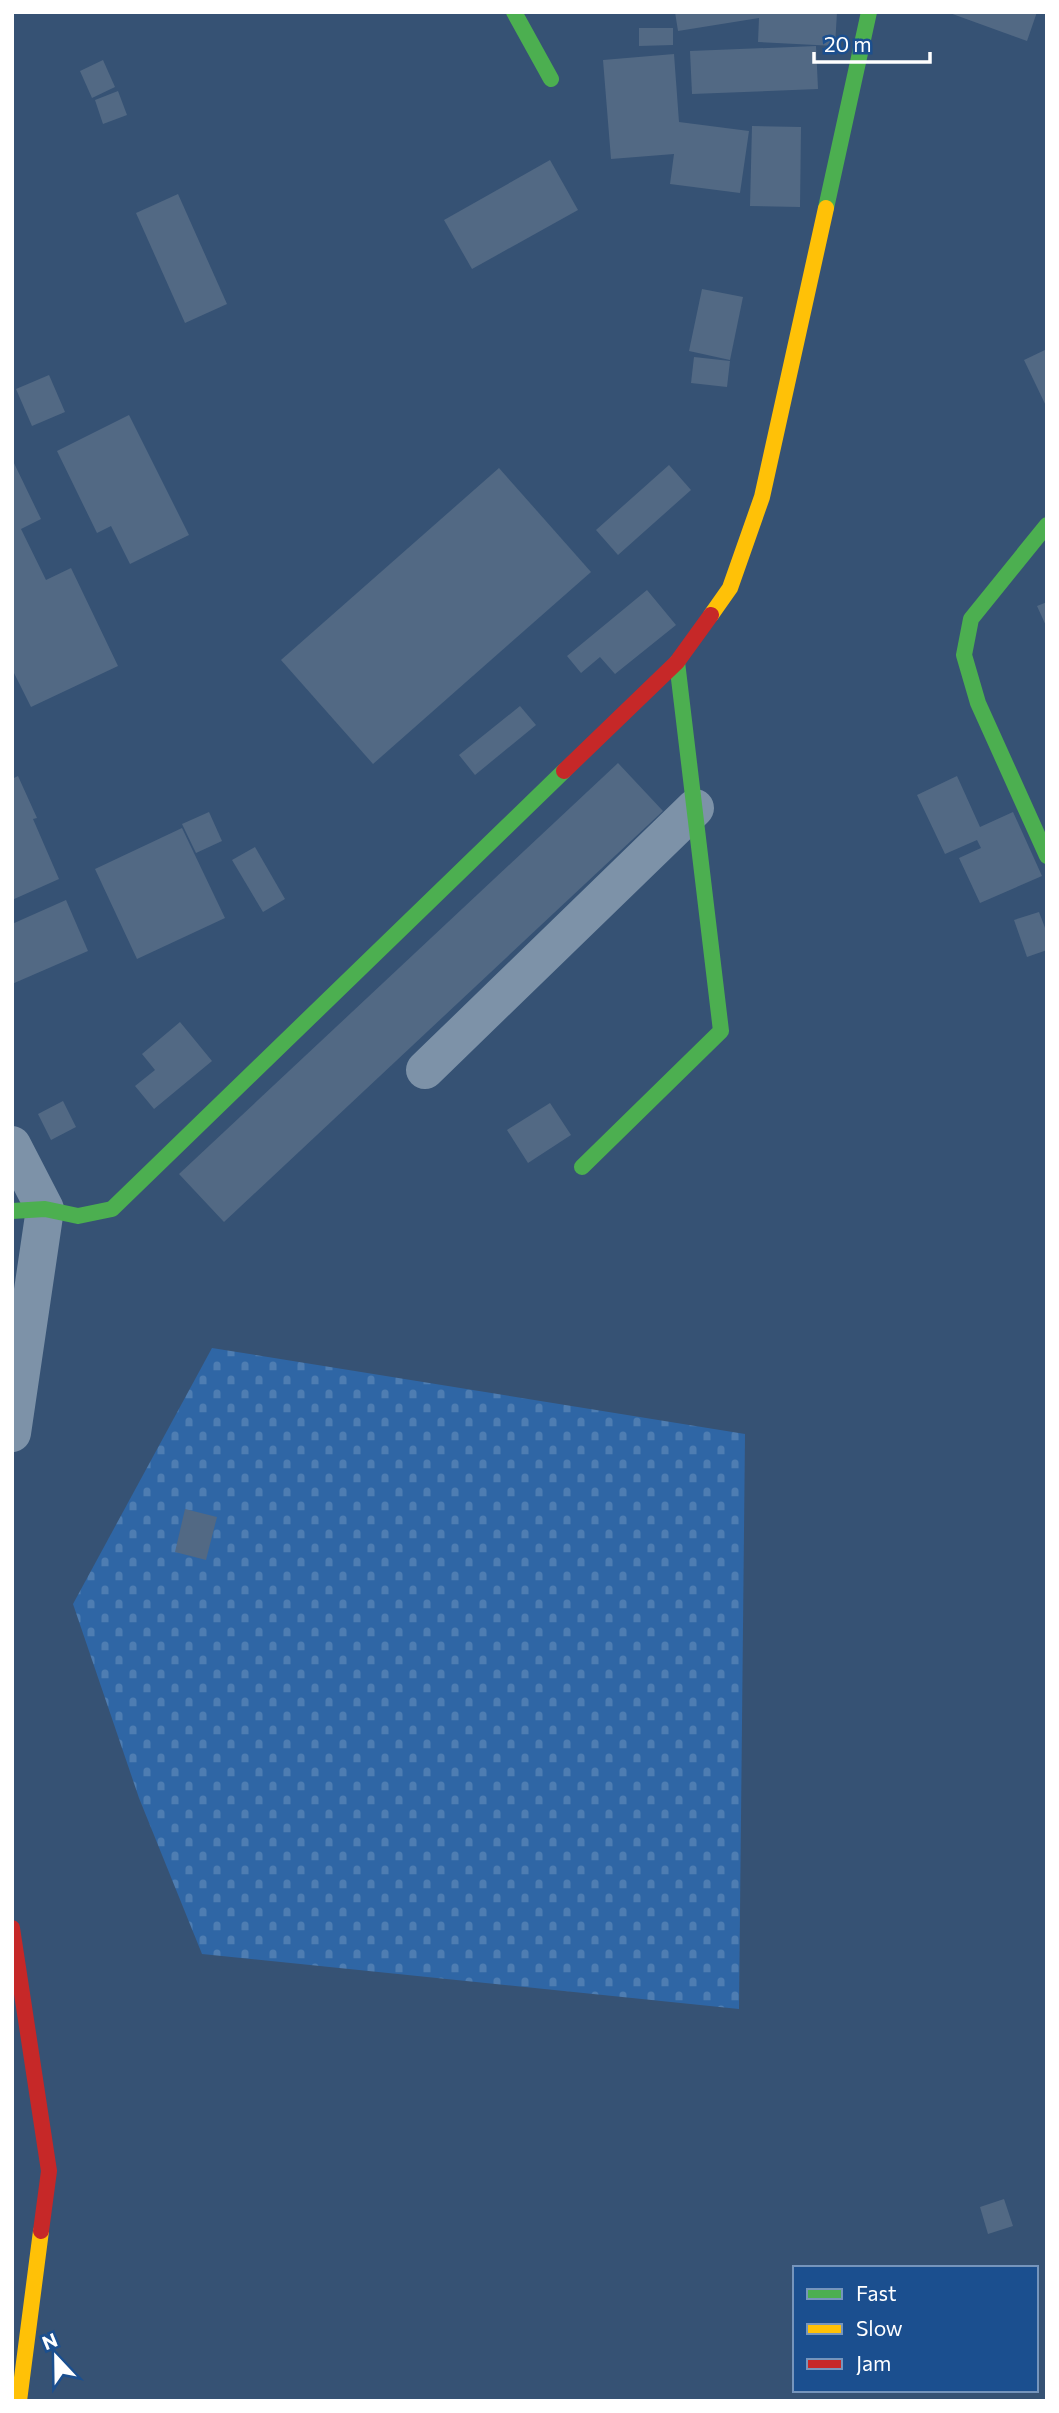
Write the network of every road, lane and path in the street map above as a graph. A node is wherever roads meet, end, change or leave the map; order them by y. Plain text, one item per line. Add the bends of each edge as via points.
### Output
1 (514, 12) edge
2 (869, 12) edge
3 (551, 79) dead end
4 (1047, 525) edge
5 (677, 662) junction
6 (695, 808) junction
7 (1047, 856) edge
8 (425, 1070) dead end
9 (12, 1145) edge
10 (582, 1167) dead end
11 (29, 1210) edge
12 (12, 1433) edge
13 (12, 1928) edge
14 (19, 2401) edge

1 - 3 street
2 - 5 street via 762,497 730,588
4 - 7 street via 971,619 964,655 978,703
5 - 6 street
5 - 11 street via 112,1209 78,1216
6 - 8 street
6 - 10 street via 721,1031
9 - 11 street
11 - 12 street
13 - 14 street via 48,2171

